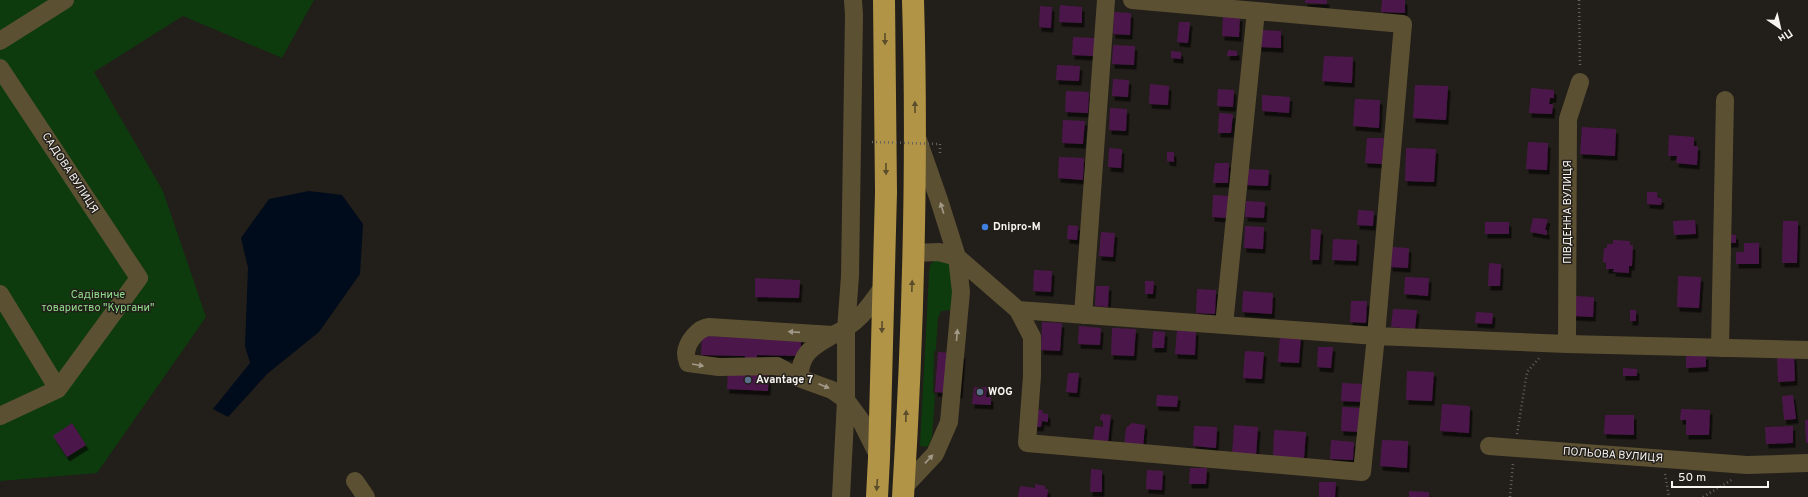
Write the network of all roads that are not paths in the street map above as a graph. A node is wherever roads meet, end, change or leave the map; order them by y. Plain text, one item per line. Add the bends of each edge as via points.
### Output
1 (66, 0) edge
2 (852, 0) edge
3 (884, 0) edge
4 (912, 0) edge
5 (1106, 0) edge
6 (1132, 0) edge
7 (1256, 11) junction
8 (0, 41) edge
9 (0, 68) edge
10 (1580, 82) road end
11 (1725, 100) dead end
12 (915, 133) junction
13 (913, 253) junction
14 (957, 257) junction
15 (883, 287) junction
16 (0, 294) edge
17 (1018, 310) junction
18 (1083, 315) junction
19 (1224, 325) junction
20 (840, 332) junction
21 (1376, 336) junction
22 (1560, 343) junction
23 (1720, 348) junction
24 (1808, 350) edge
25 (799, 378) junction
26 (58, 389) junction
27 (846, 400) junction
28 (0, 416) edge
29 (1489, 446) dead end
30 (879, 458) junction
31 (1808, 463) edge
32 (355, 481) dead end
33 (903, 493) edge
34 (366, 497) edge
35 (841, 497) edge
36 (877, 497) edge

1 - 8 street
2 - 20 street via 854,15 850,268
3 -> 15 highway via 886,192
12 -> 4 highway
5 - 18 street
6 - 7 street
7 - 19 street
7 - 21 street via 1403,24
9 - 26 street, САДОВА ВУЛИЦЯ via 139,278
10 - 22 street, ПІВДЕННА ВУЛИЦЯ via 1568,119
11 - 23 street
12 - 13 highway
14 -> 12 street
13 - 14 street via 939,252
33 -> 13 highway
14 - 17 street
33 -> 14 street via 935,454 949,422 961,292
15 - 20 street via 863,315
15 -> 30 highway
16 - 26 street
17 - 18 street
17 - 21 street via 1032,337 1027,444 1362,472
18 - 19 street
19 - 21 street
20 - 25 street via 804,356 800,363
20 -> 25 street via 709,327 702,328 691,340 686,353 688,363 701,366 777,366
20 - 27 street
21 - 22 street
22 - 23 street
23 - 24 street
25 -> 27 street via 832,390
26 - 28 street
27 - 30 street via 860,419
27 - 35 street
29 - 31 street, ПОЛЬОВА ВУЛИЦЯ via 1758,465
30 -> 36 highway
32 - 34 street

